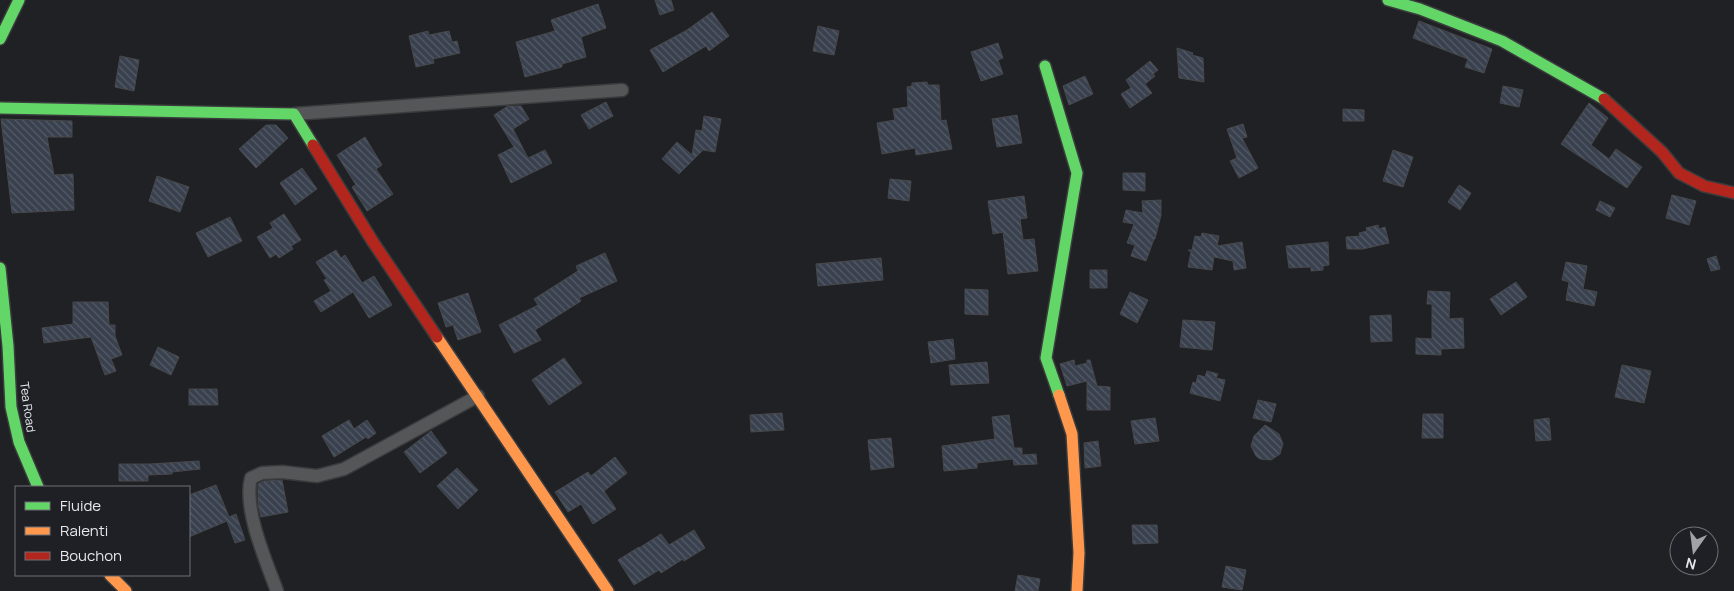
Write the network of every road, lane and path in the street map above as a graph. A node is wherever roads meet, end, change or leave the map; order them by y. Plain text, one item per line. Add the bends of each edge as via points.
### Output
1 (19, 0) edge
2 (1388, 0) edge
3 (0, 39) edge
4 (1045, 66) dead end
5 (622, 90) dead end
6 (0, 108) edge
7 (294, 114) junction
8 (1734, 193) edge
9 (0, 268) edge
10 (478, 396) junction
11 (38, 486) edge
12 (111, 576) edge
13 (126, 591) edge
14 (277, 591) edge
15 (608, 591) edge
16 (1077, 591) edge

1 - 3 street
2 - 8 street via 1502,41 1603,98 1662,152 1679,173 1704,186
4 - 16 street via 1077,174 1046,358 1072,434 1079,552
5 - 7 street
6 - 7 street
7 - 10 street via 373,242
9 - 11 street, Tea Road via 11,407 19,442
10 - 14 street via 344,469 317,476 282,472 262,473 251,478 248,488 256,535
10 - 15 street
12 - 13 street

